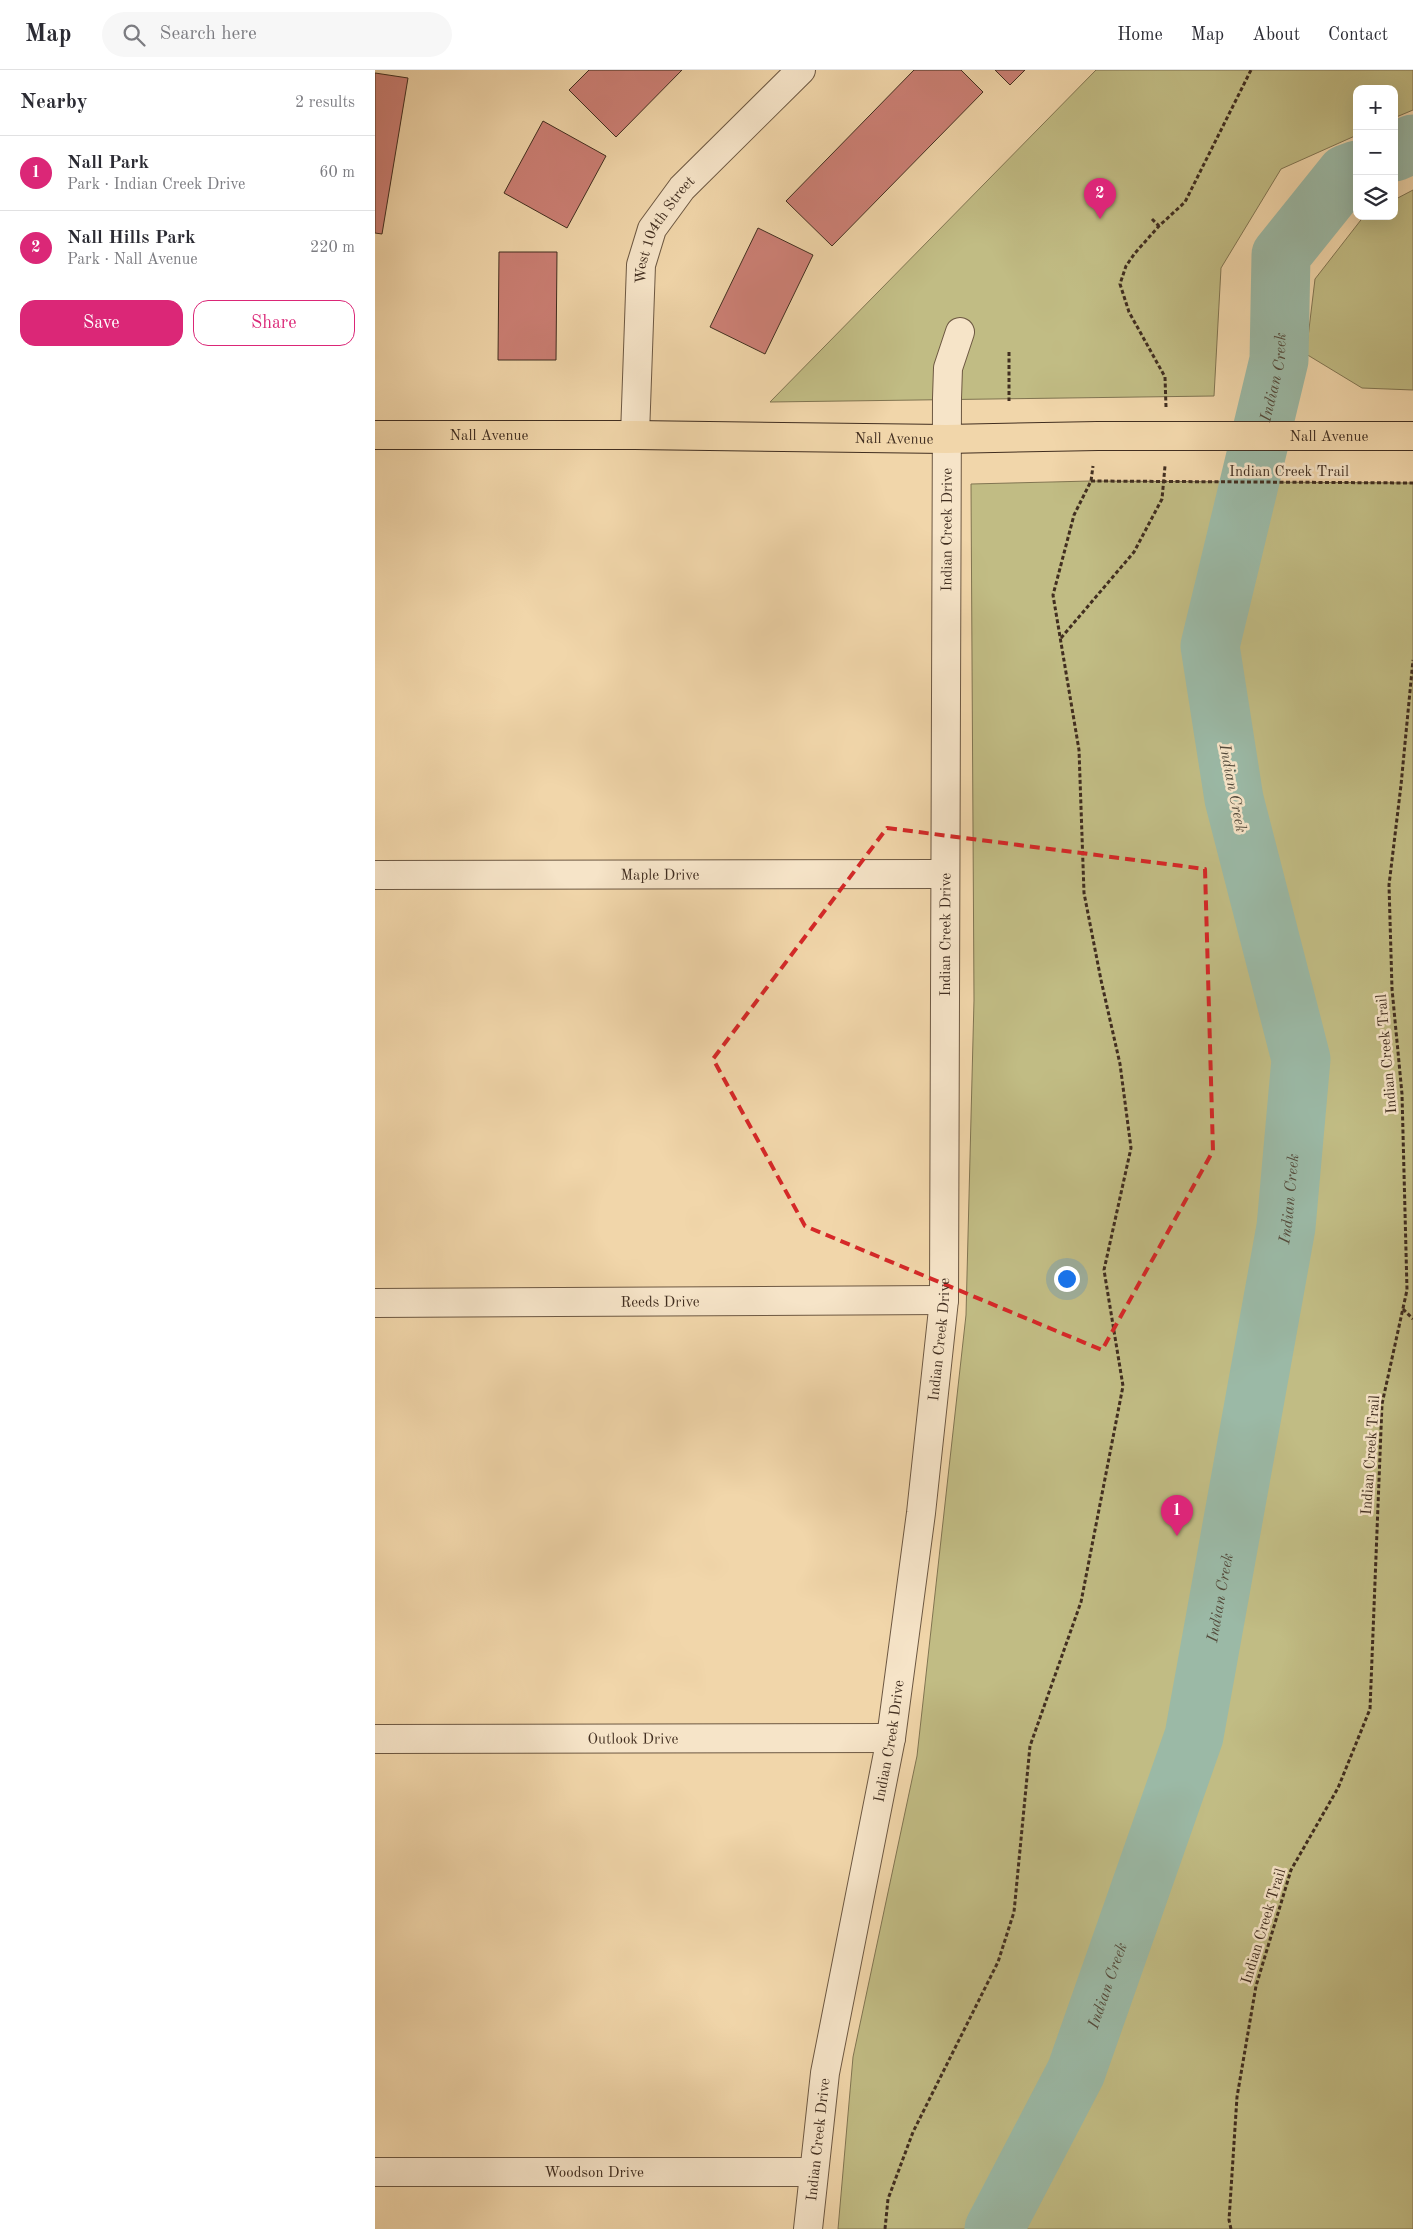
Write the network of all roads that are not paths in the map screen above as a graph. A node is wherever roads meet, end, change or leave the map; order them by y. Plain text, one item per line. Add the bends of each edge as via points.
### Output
1 (801, 70) edge
2 (960, 332) dead end
3 (375, 435) edge
4 (635, 435) junction
5 (1413, 436) edge
6 (947, 439) junction
7 (945, 874) junction
8 (375, 875) edge
9 (944, 1300) junction
10 (375, 1303) edge
11 (891, 1738) junction
12 (375, 1739) edge
13 (375, 2172) edge
14 (813, 2172) junction
15 (808, 2229) edge

1 - 4 street, West 104th Street via 682,188 652,229 641,265
2 - 6 street, Indian Creek Drive via 947,368
3 - 4 main road, Nall Avenue
4 - 6 main road, Nall Avenue
5 - 6 main road, Nall Avenue, bridge
6 - 7 street, Indian Creek Drive
7 - 8 street, Maple Drive
7 - 9 street, Indian Creek Drive
9 - 10 street, Reeds Drive
9 - 11 street, Indian Creek Drive via 921,1512
11 - 12 street, Outlook Drive
11 - 14 street, Indian Creek Drive via 825,2073
13 - 14 street, Woodson Drive
14 - 15 street, Indian Creek Drive

